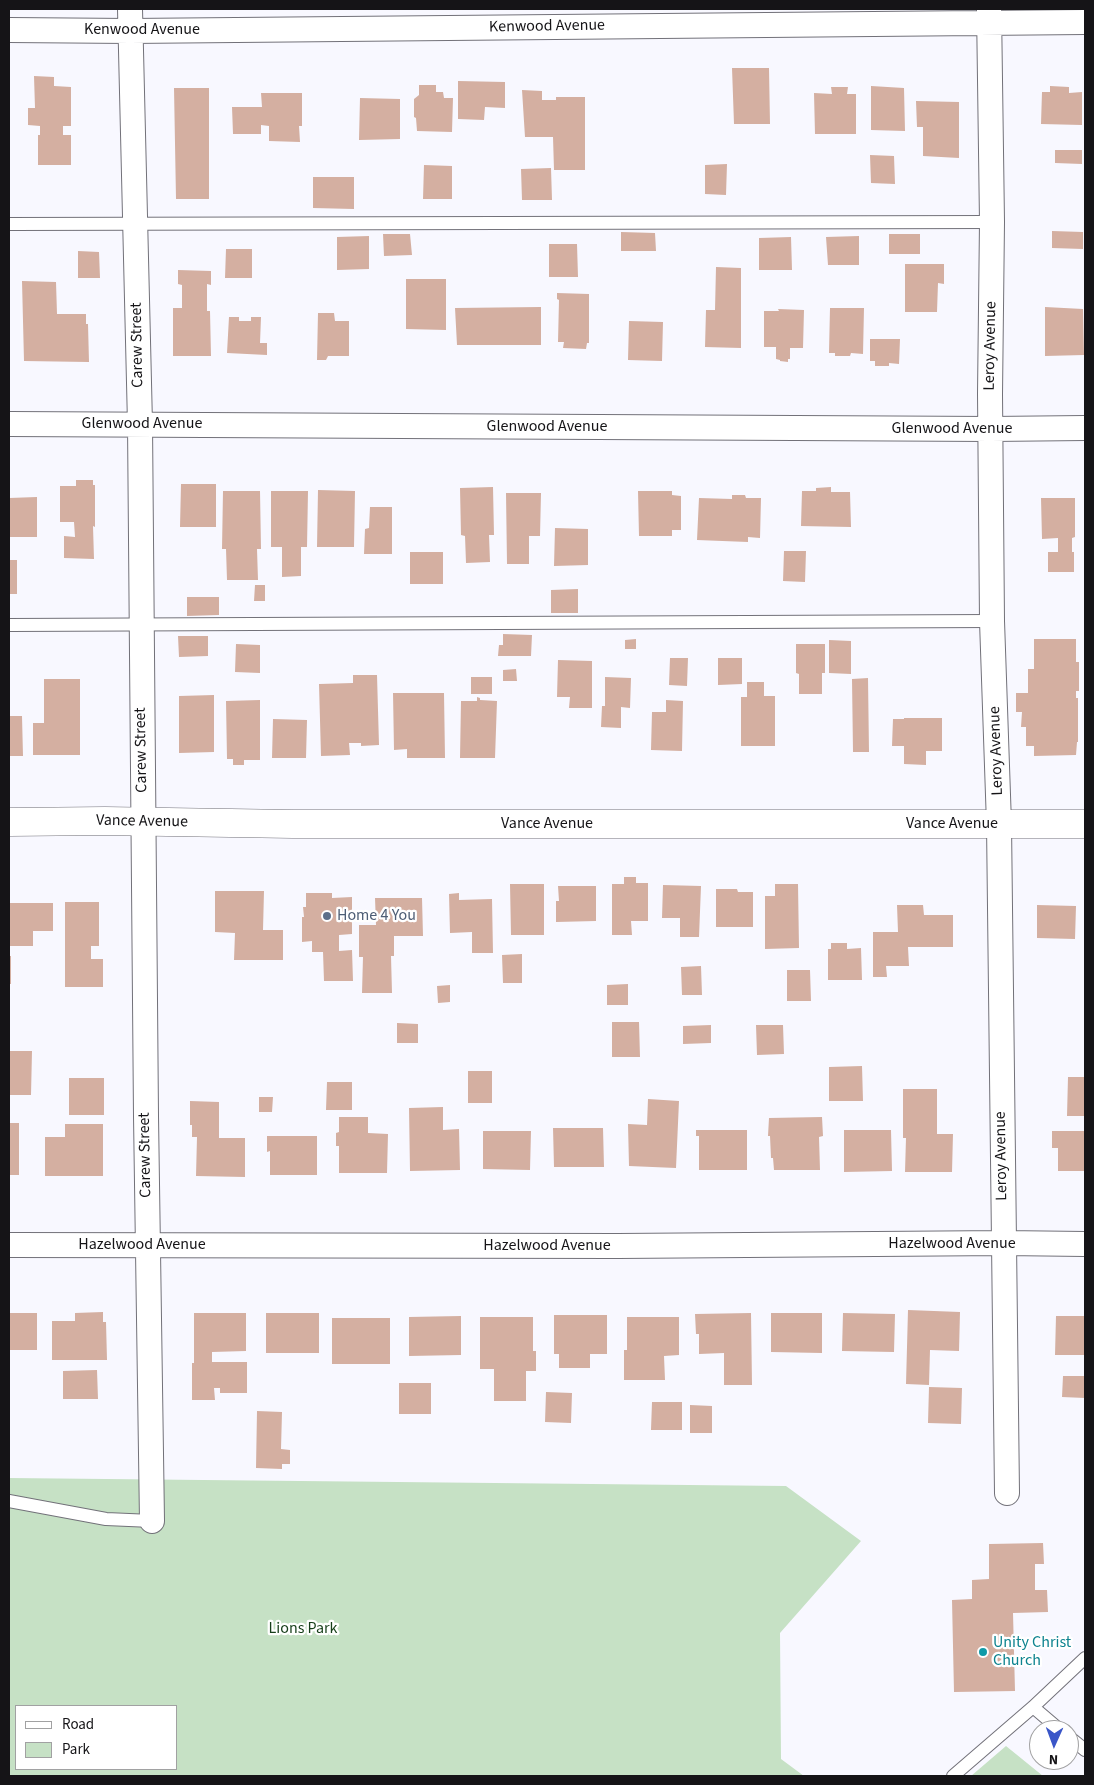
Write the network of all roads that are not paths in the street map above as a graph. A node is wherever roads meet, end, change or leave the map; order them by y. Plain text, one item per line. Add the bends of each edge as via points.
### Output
1 (989, 16) edge
2 (130, 20) edge
3 (1085, 22) edge
4 (9, 30) edge
5 (992, 222) junction
6 (9, 224) edge
7 (135, 224) junction
8 (9, 424) edge
9 (140, 424) junction
10 (1085, 428) edge
11 (991, 429) junction
12 (992, 622) junction
13 (141, 624) junction
14 (9, 625) edge
15 (9, 822) edge
16 (143, 822) junction
17 (999, 824) junction
18 (1085, 824) edge
19 (1004, 1243) junction
20 (1085, 1244) edge
21 (148, 1245) junction
22 (9, 1246) edge
23 (1007, 1493) dead end
24 (9, 1501) edge
25 (152, 1521) joint
26 (1085, 1658) edge
27 (1033, 1707) junction
28 (1048, 1720) edge
29 (953, 1776) edge

1 - 2 street, Kenwood Avenue
1 - 3 street, Kenwood Avenue
1 - 5 street, Leroy Avenue
2 - 4 street, Kenwood Avenue
2 - 7 street, Carew Street
5 - 7 lane
5 - 11 street, Leroy Avenue
6 - 7 lane
7 - 9 street, Carew Street
8 - 9 street, Glenwood Avenue
9 - 11 street, Glenwood Avenue
9 - 13 street, Carew Street
10 - 11 street, Glenwood Avenue
11 - 12 street, Leroy Avenue
12 - 13 lane
12 - 17 street, Leroy Avenue
13 - 14 lane
13 - 16 street, Carew Street
15 - 16 street, Vance Avenue
16 - 17 street, Vance Avenue
16 - 21 street, Carew Street
17 - 18 street, Vance Avenue
17 - 19 street, Leroy Avenue
19 - 20 street, Hazelwood Avenue
19 - 21 street, Hazelwood Avenue
19 - 23 street, Leroy Avenue
21 - 22 street, Hazelwood Avenue
21 - 25 street, Carew Street
24 - 25 lane via 106,1519
26 - 27 lane
27 - 28 lane
27 - 29 lane

